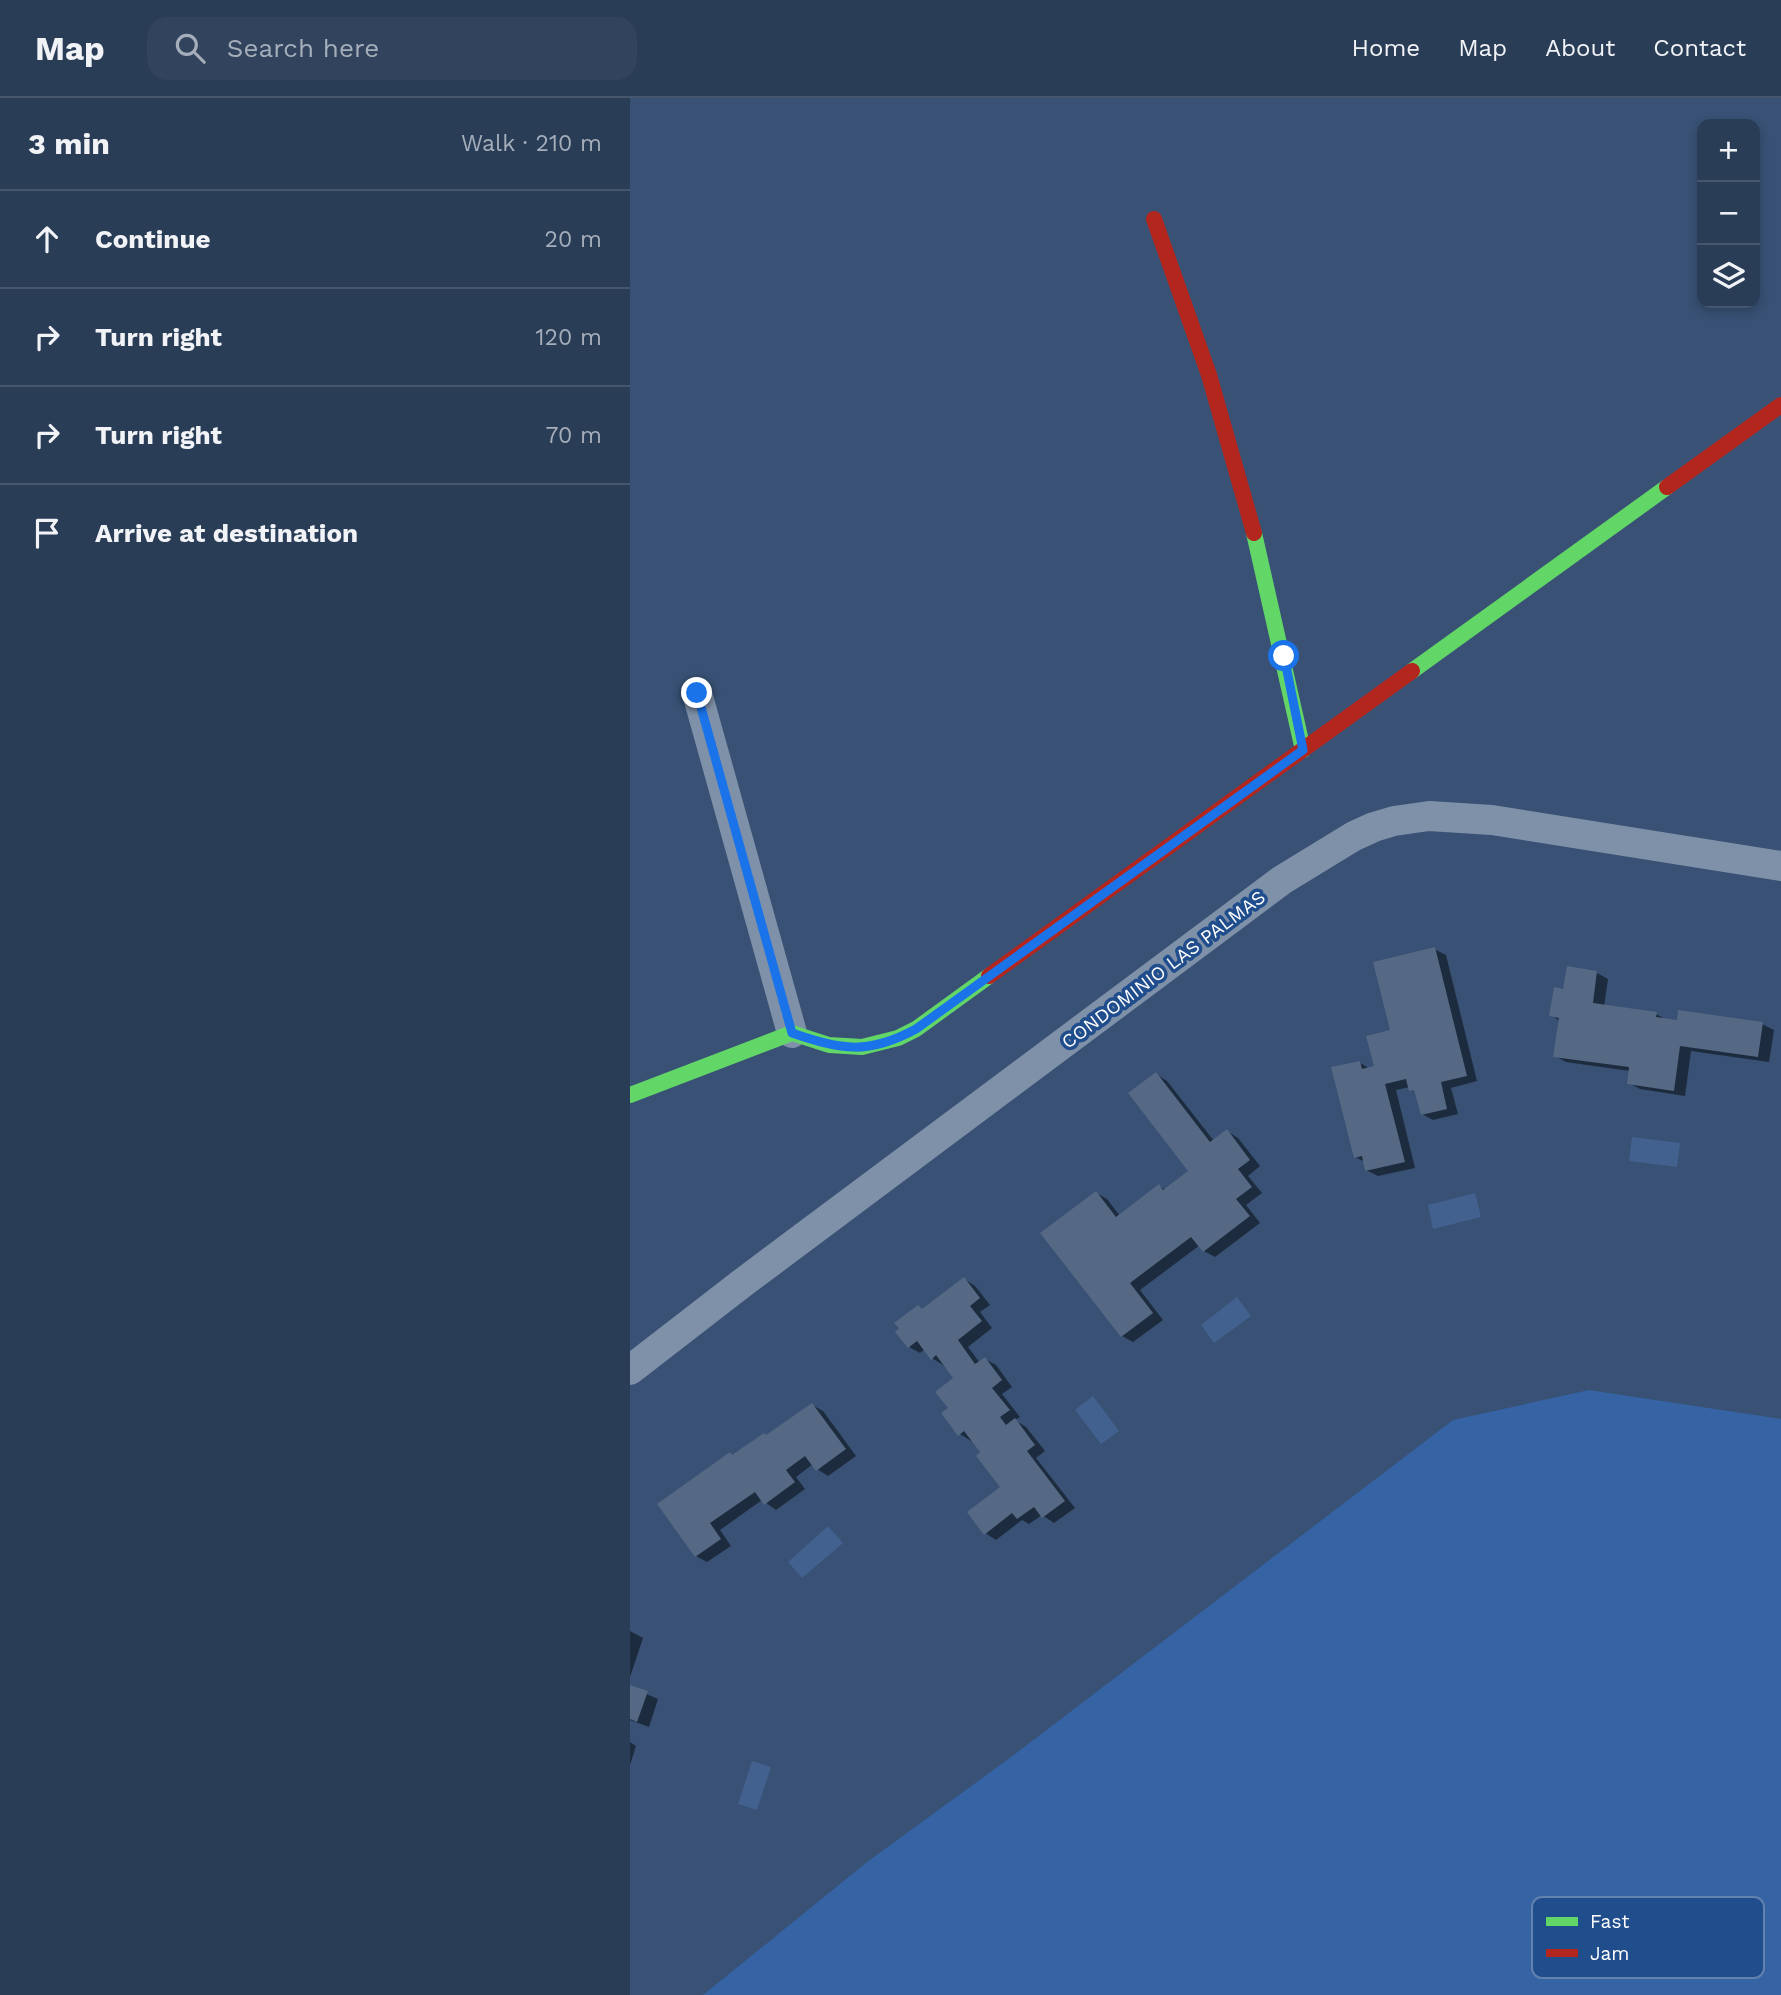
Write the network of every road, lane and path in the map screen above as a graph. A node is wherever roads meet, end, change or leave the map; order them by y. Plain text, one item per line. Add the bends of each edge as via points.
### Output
1 (1154, 219) dead end
2 (1781, 405) edge
3 (697, 693) dead end
4 (1303, 750) junction
5 (1781, 866) edge
6 (792, 1033) junction
7 (630, 1095) edge
8 (630, 1370) edge

1 - 4 street via 1238,469
2 - 4 street
3 - 6 street
4 - 6 street via 916,1029 862,1047 829,1045
5 - 8 street, CONDOMINIO LAS PALMAS via 1469,818 1412,818 1374,827 1282,880
6 - 7 street

